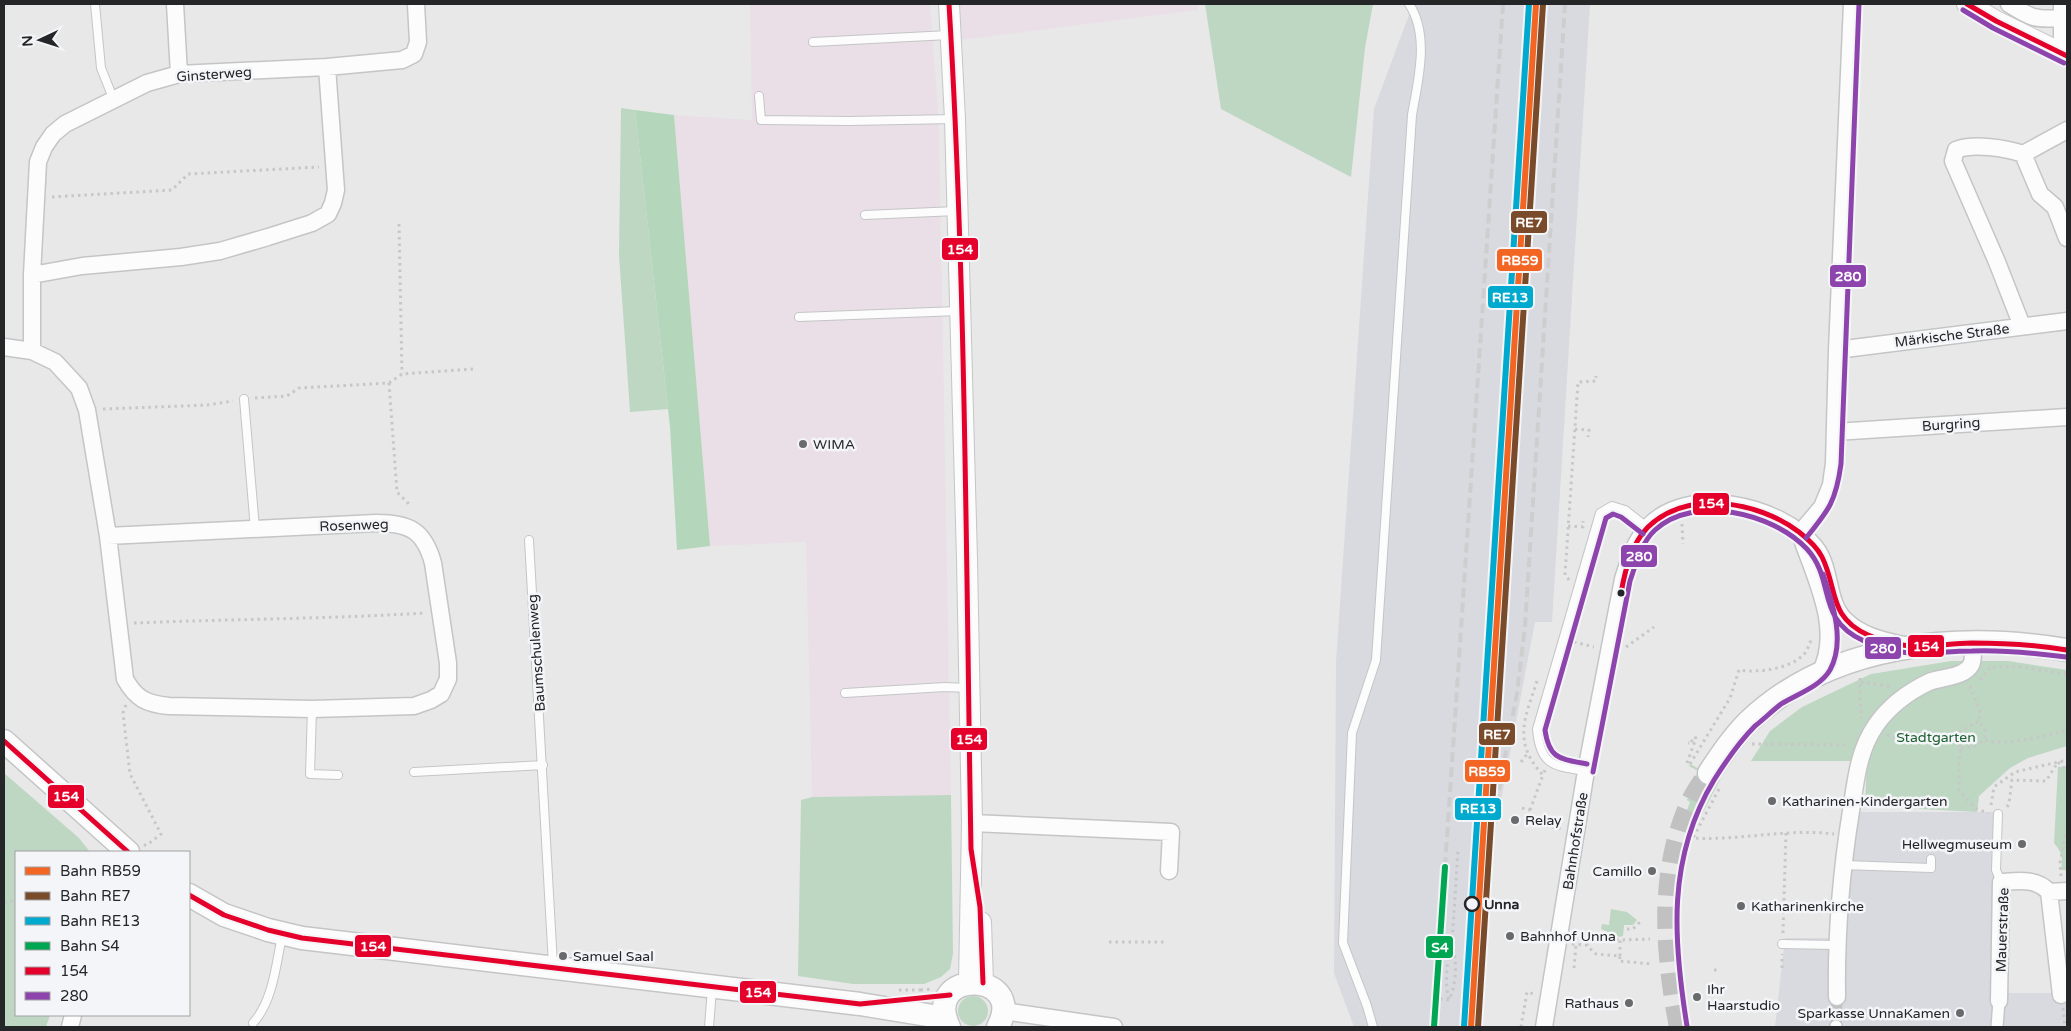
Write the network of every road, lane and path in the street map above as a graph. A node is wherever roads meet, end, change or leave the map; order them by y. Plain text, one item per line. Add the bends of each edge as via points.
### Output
1 (95, 4) edge
2 (175, 4) edge
3 (416, 4) edge
4 (949, 4) edge
5 (1409, 4) edge
6 (1852, 4) edge
7 (1967, 4) edge
8 (2009, 4) edge
9 (2062, 11) edge
10 (951, 35) junction
11 (813, 42) dead end
12 (2063, 54) edge
13 (328, 67) junction
14 (179, 74) junction
15 (759, 96) dead end
16 (113, 98) junction
17 (955, 119) junction
18 (2067, 130) edge
19 (2023, 154) junction
20 (334, 166) junction
21 (35, 198) junction
22 (957, 211) junction
23 (864, 215) dead end
24 (399, 224) dead end
25 (2067, 238) edge
26 (32, 275) junction
27 (961, 311) junction
28 (799, 317) dead end
29 (2067, 320) edge
30 (2022, 326) junction
31 (4, 347) edge
32 (1837, 350) junction
33 (32, 351) junction
34 (473, 369) dead end
35 (402, 374) junction
36 (1596, 376) dead end
37 (389, 382) junction
38 (244, 399) junction
39 (87, 410) junction
40 (2067, 417) edge
41 (1575, 429) junction
42 (1835, 432) junction
43 (1588, 437) dead end
44 (409, 504) dead end
45 (1583, 521) dead end
46 (1568, 526) junction
47 (1648, 528) junction
48 (255, 529) junction
49 (1800, 533) junction
50 (108, 536) junction
51 (529, 540) dead end
52 (1566, 589) dead end
53 (441, 612) junction
54 (118, 624) junction
55 (1829, 641) junction
56 (1972, 643) junction
57 (1912, 647) junction
58 (2067, 650) edge
59 (1820, 673) junction
60 (2067, 674) edge
61 (1538, 680) dead end
62 (1969, 685) junction
63 (1962, 686) dead end
64 (969, 688) junction
65 (131, 691) junction
66 (845, 693) dead end
67 (1906, 694) junction
68 (312, 708) junction
69 (1979, 721) junction
70 (2067, 731) edge
71 (1866, 733) junction
72 (1956, 738) junction
73 (1985, 740) junction
74 (4, 741) edge
75 (1688, 744) dead end
76 (1961, 748) junction
77 (1747, 750) dead end
78 (2067, 760) edge
79 (1521, 762) dead end
80 (2058, 762) junction
81 (543, 766) junction
82 (1702, 770) junction
83 (1586, 771) junction
84 (2067, 771) edge
85 (414, 772) dead end
86 (338, 775) dead end
87 (1543, 775) dead end
88 (2009, 804) dead end
89 (1992, 807) dead end
90 (1522, 808) dead end
91 (1976, 808) dead end
92 (1530, 810) junction
93 (1998, 814) dead end
94 (972, 823) junction
95 (2067, 827) edge
96 (1576, 832) junction
97 (1786, 832) junction
98 (1846, 836) junction
99 (129, 849) edge
100 (1458, 850) dead end
101 (1931, 859) dead end
102 (1844, 865) junction
103 (1170, 871) dead end
104 (2001, 882) junction
105 (2060, 892) edge
106 (190, 896) edge
107 (1640, 922) dead end
108 (1627, 929) dead end
109 (283, 934) junction
110 (1650, 939) dead end
111 (1620, 940) junction
112 (1109, 942) dead end
113 (1164, 942) dead end
114 (1452, 942) junction
115 (1558, 942) junction
116 (1576, 944) junction
117 (1782, 944) junction
118 (1586, 945) junction
119 (1836, 945) junction
120 (1620, 956) junction
121 (1652, 964) dead end
122 (553, 967) junction
123 (1574, 968) dead end
124 (1782, 968) dead end
125 (976, 983) junction
126 (712, 987) junction
127 (950, 995) junction
128 (2061, 995) dead end
129 (1549, 997) junction
130 (1837, 997) tunnel mouth
131 (1440, 999) dead end
132 (1449, 1000) junction
133 (1999, 1001) joint
134 (860, 1004) junction
135 (1001, 1019) edge
136 (253, 1023) dead end
137 (948, 1024) edge
138 (709, 1027) edge
139 (1114, 1027) edge
140 (1373, 1027) edge
141 (1521, 1027) edge
142 (1544, 1027) edge
143 (1997, 1027) edge

1 - 16 lane via 101,68
2 - 14 street
3 - 13 street, Ginsterweg via 418,42 414,54 402,60
4 - 10 street
5 - 140 lane via 1415,12 1421,63 1412,115 1376,660 1352,733 1343,942
6 - 32 street
7 - 12 street
8 - 9 street via 2037,19
9 - 12 street
10 - 11 lane
10 - 17 street
13 - 14 street, Ginsterweg
13 - 20 street
14 - 16 street, Ginsterweg
15 - 17 lane via 761,120
16 - 21 street, Ginsterweg via 53,134 38,162
17 - 22 street
18 - 19 street
19 - 25 street via 2040,194 2055,207
19 - 30 street via 1966,146 1956,150 1953,160
20 - 21 path via 188,174 172,190
20 - 26 street via 336,190 333,203 328,214 312,223 220,251 82,266
21 - 26 street, Ginsterweg
22 - 23 lane
22 - 27 street
24 - 35 path
26 - 33 street, Ginsterweg
27 - 28 lane
27 - 64 street
29 - 30 street, Märkische Straße
30 - 32 street, Märkische Straße
31 - 33 street
32 - 42 street
33 - 39 street via 55,362 79,388
34 - 35 path
35 - 37 path
36 - 41 path via 1596,381 1578,382
37 - 38 path via 298,388 287,396
37 - 44 path via 397,492
38 - 39 path via 207,405
38 - 48 lane
39 - 50 street
40 - 42 street, Burgring
41 - 43 path via 1589,430
41 - 46 path
42 - 49 street via 1831,485 1822,507
45 - 46 path via 1583,527
46 - 52 path via 1565,575 1569,580
47 - 49 street, Bahnhofstraße via 1658,518 1680,509 1718,503 1764,512
47 - 83 street, Bahnhofstraße via 1632,550 1623,579
47 - 83 lane via 1625,510 1612,506 1600,513 1538,730 1539,748 1548,761
48 - 50 street, Rosenweg
48 - 53 street, Rosenweg via 376,523 411,527 429,549
49 - 55 street via 1820,589
49 - 57 street, Bahnhofstraße via 1824,561 1843,618 1861,632
50 - 54 street
51 - 81 lane, Baumschulenweg
53 - 54 path
53 - 68 street, Rosenweg via 448,679 441,694 414,706
54 - 65 street via 125,679
55 - 59 street
55 - 82 path via 1810,642 1804,654 1779,667 1750,672 1739,670 1730,698 1718,718
56 - 57 main road
56 - 58 main road
56 - 67 street via 1973,659 1966,670
57 - 59 main road via 1862,657
59 - 82 main road via 1781,695
60 - 62 path via 2020,667 1990,667 1983,679
61 - 79 path via 1523,725 1527,754
62 - 63 path
62 - 69 path via 1980,711
64 - 66 lane
64 - 94 street
65 - 68 street, Rosenweg via 154,704
65 - 99 path via 123,712 130,774 161,834
67 - 71 street
67 - 71 path via 1895,688 1861,682
68 - 86 lane via 310,774
69 - 72 path via 1959,732
69 - 73 path via 1985,730
70 - 73 path via 2007,742
71 - 72 path via 1908,739
71 - 77 path via 1852,746 1752,744
71 - 98 street
72 - 76 path
73 - 76 path via 1975,746
74 - 99 main road
75 - 82 path via 1693,737 1696,738
76 - 91 path via 1959,790
78 - 80 path
80 - 84 path
80 - 88 path via 2046,781 2012,780
80 - 89 path via 2015,772 1994,787
81 - 85 lane
81 - 122 lane, Baumschulenweg
82 - 97 path via 1693,838
83 - 96 street, Bahnhofstraße
87 - 92 path
90 - 92 path
92 - 96 path via 1531,817 1539,824
93 - 104 lane via 1996,870
94 - 103 street via 1171,832
94 - 125 street via 971,849 980,907
95 - 105 path via 2060,863
96 - 115 street, Bahnhofstraße
97 - 98 path
97 - 117 path
98 - 102 street
100 - 114 path
101 - 102 lane via 1931,868
102 - 119 street
104 - 105 street, Mauerstraße via 2026,880
104 - 133 street, Mauerstraße
105 - 128 street
106 - 109 main road via 224,915
107 - 108 path via 1633,929
109 - 122 main road via 413,953
109 - 136 lane via 267,1002
110 - 111 path
111 - 118 path via 1599,937
111 - 120 path
112 - 113 path
114 - 132 path via 1446,991
114 - 132 path via 1455,954 1453,992
115 - 116 path
115 - 129 street, Bahnhofstraße
116 - 118 path
116 - 123 path
117 - 119 lane
117 - 124 path
118 - 120 path via 1596,954
119 - 130 street
120 - 121 path via 1620,961
122 - 126 main road
125 - 127 main road via 960,985
125 - 135 main road via 997,994 1002,1002
126 - 134 main road
126 - 138 lane
127 - 134 main road
127 - 137 main road via 944,1008
129 - 141 path via 1527,992
129 - 142 street, Bahnhofstraße
131 - 132 path
133 - 143 street, Mauerstraße
134 - 137 main road via 939,1017
135 - 139 street

